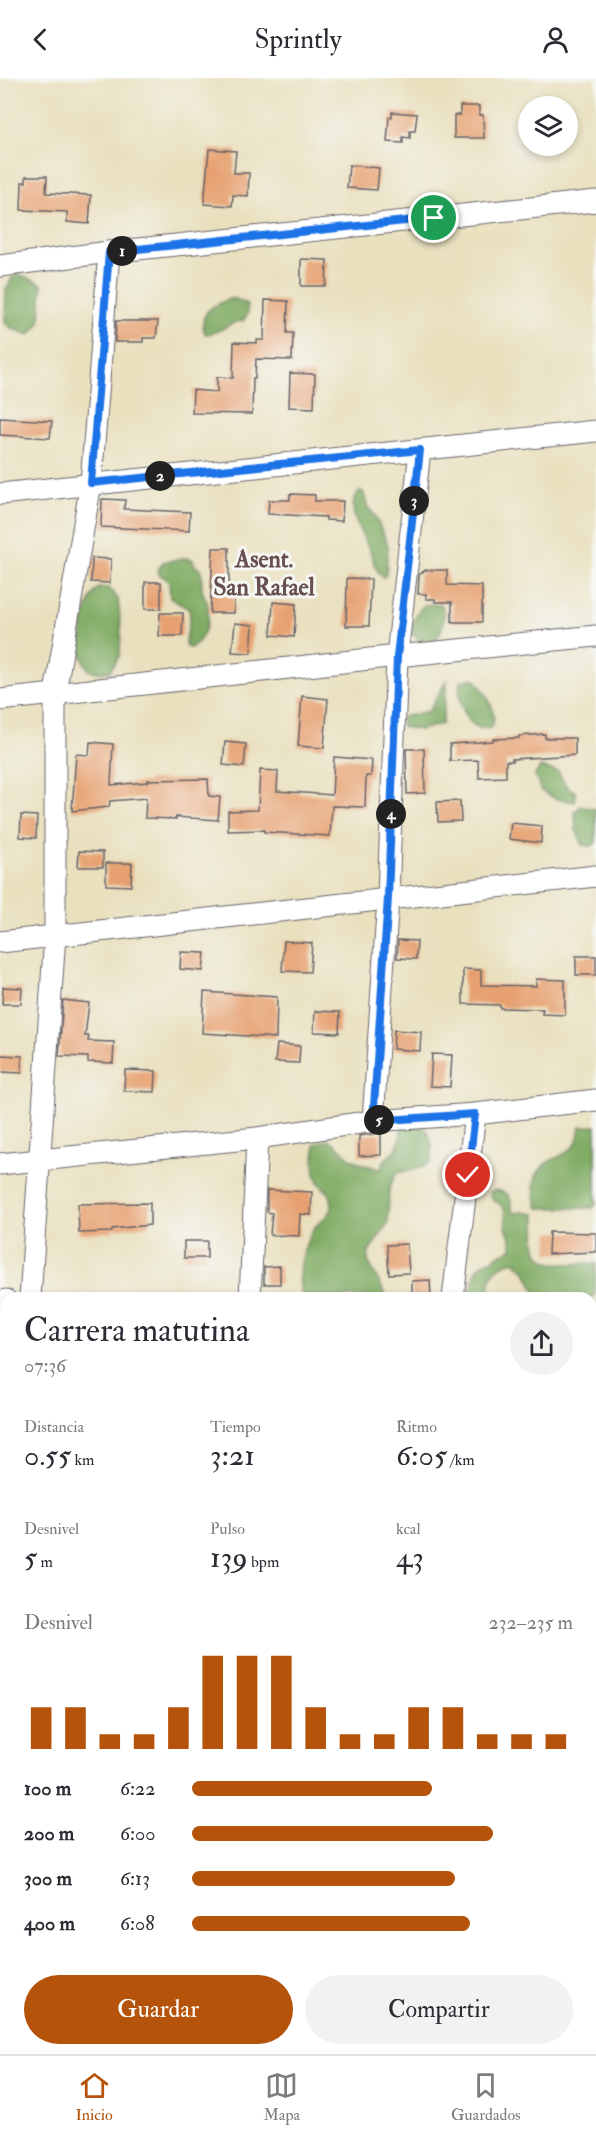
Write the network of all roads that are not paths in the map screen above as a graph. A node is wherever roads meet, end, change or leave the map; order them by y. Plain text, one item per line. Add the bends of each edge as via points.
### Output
1 (596, 201) edge
2 (109, 252) junction
3 (0, 266) edge
4 (596, 431) edge
5 (420, 450) junction
6 (91, 483) junction
7 (0, 494) edge
8 (596, 636) edge
9 (397, 657) junction
10 (55, 693) junction
11 (0, 700) edge
12 (596, 876) edge
13 (388, 898) junction
14 (56, 935) junction
15 (0, 942) edge
16 (596, 1100) edge
17 (475, 1114) junction
18 (373, 1121) junction
19 (257, 1138) junction
20 (40, 1160) junction
21 (0, 1164) edge
22 (30, 1292) edge
23 (250, 1292) edge
24 (454, 1292) edge

1 - 2 street
2 - 3 street
2 - 6 street
4 - 5 street
5 - 6 street
5 - 9 street
6 - 7 street
6 - 10 street
8 - 9 street
9 - 10 street
9 - 13 street
10 - 11 street
10 - 14 street
12 - 13 street
13 - 14 street
13 - 18 street
14 - 15 street
14 - 20 street
16 - 17 street
17 - 18 street
17 - 24 street
18 - 19 street
19 - 20 street
19 - 23 street
20 - 21 street
20 - 22 street

